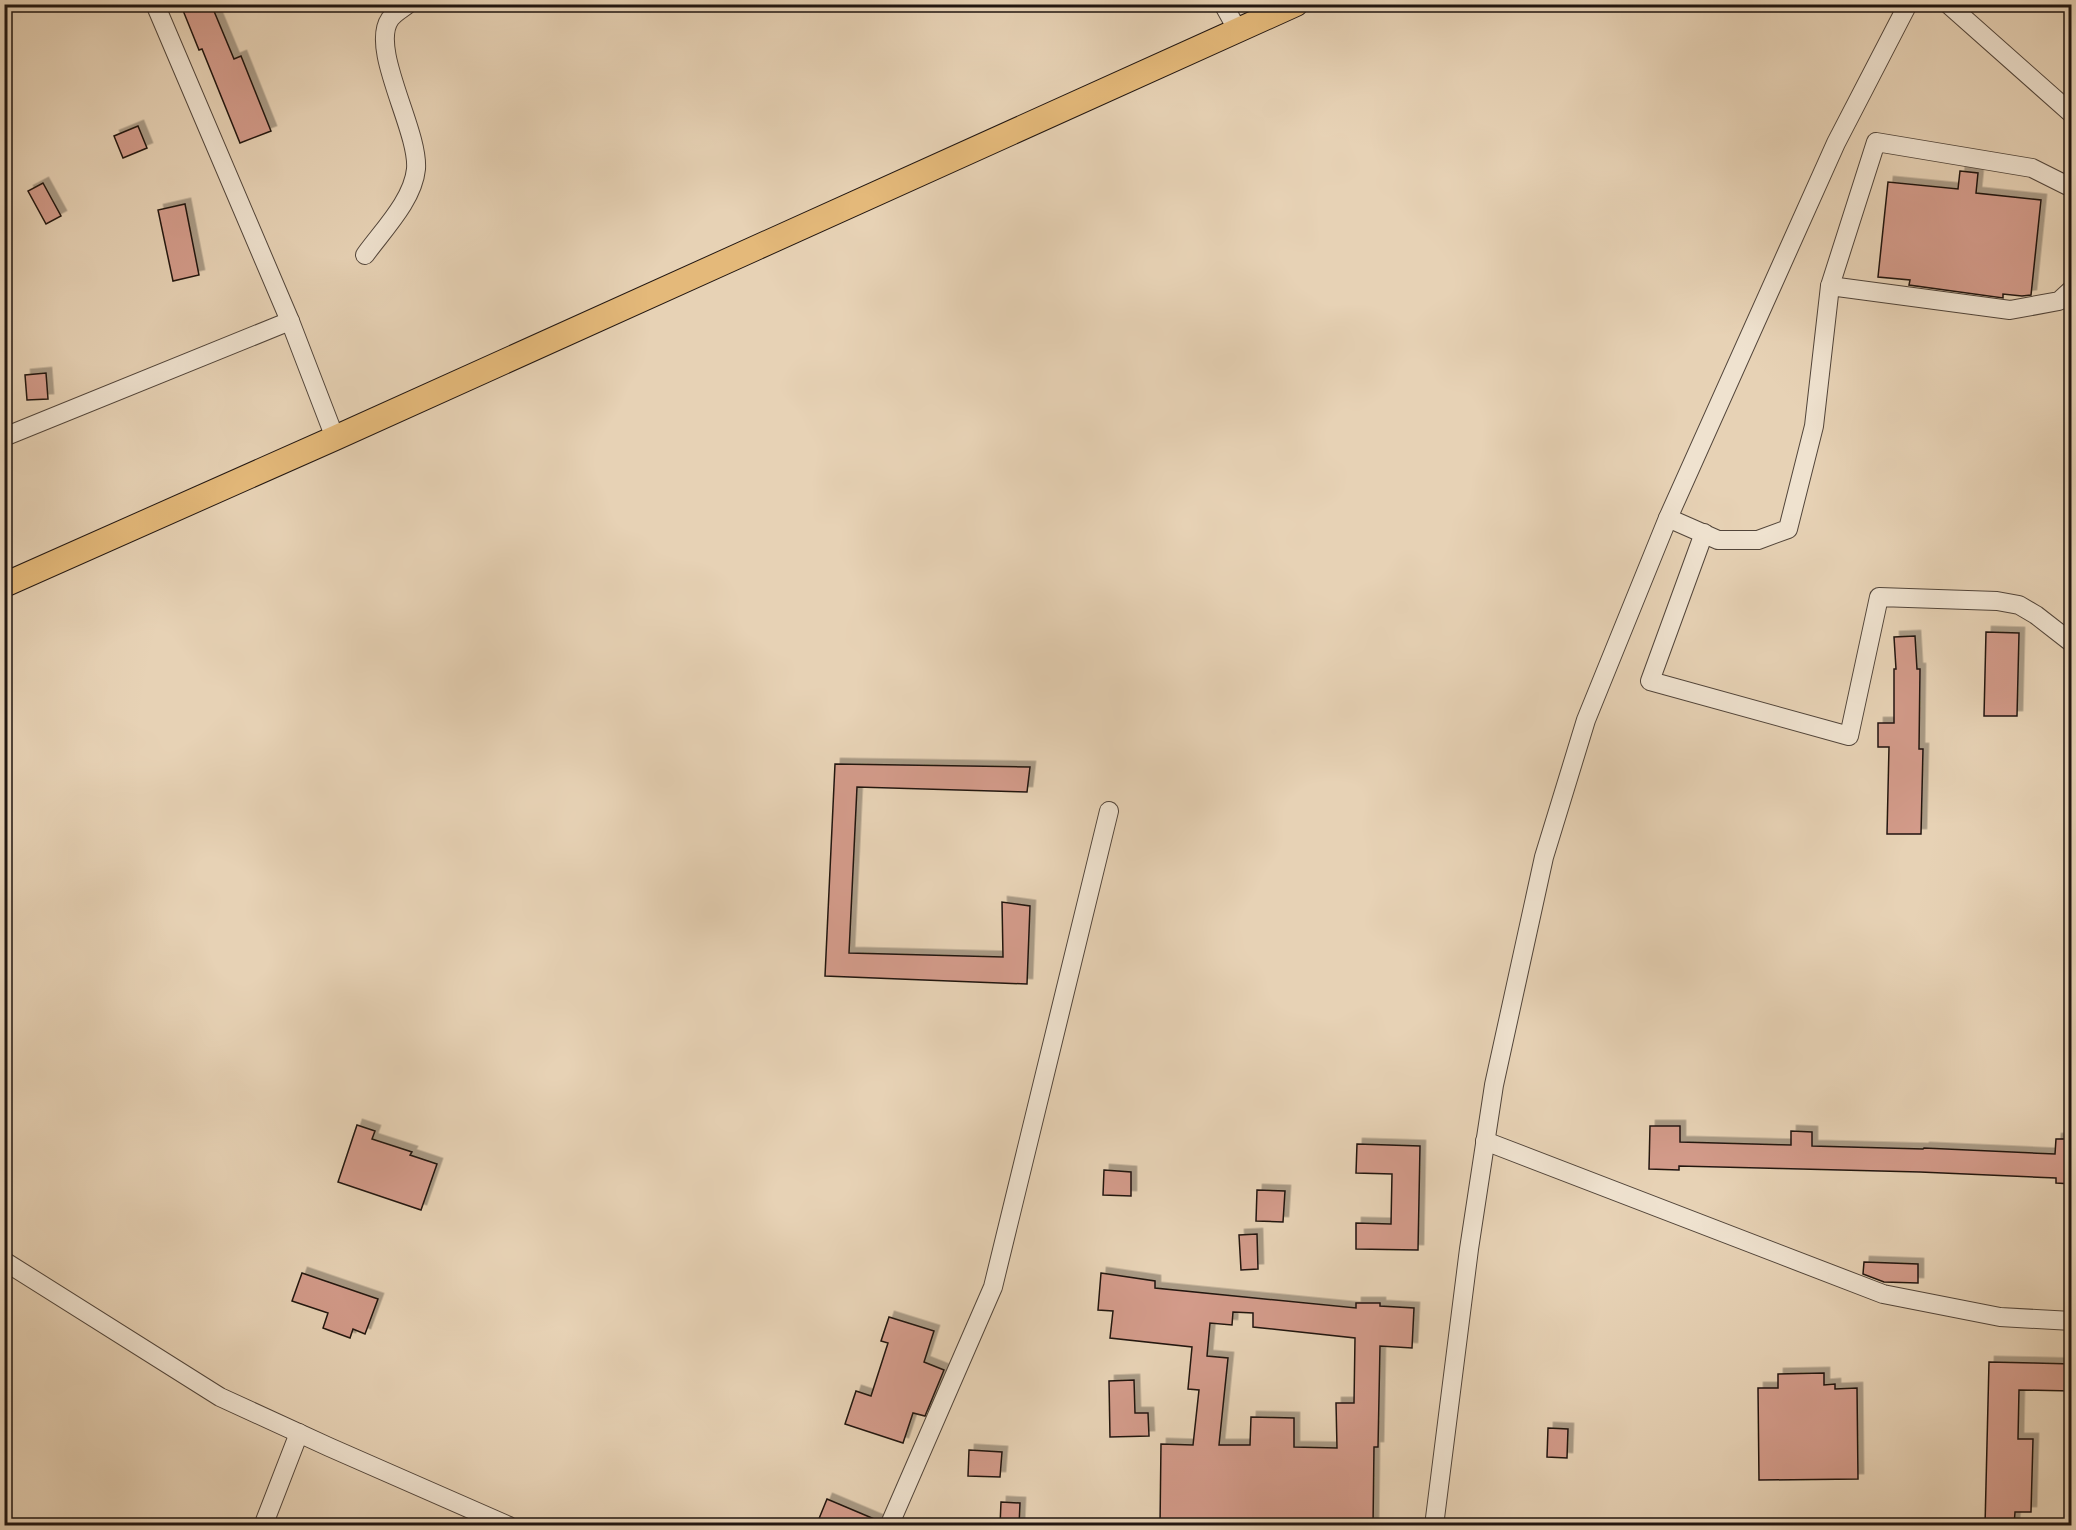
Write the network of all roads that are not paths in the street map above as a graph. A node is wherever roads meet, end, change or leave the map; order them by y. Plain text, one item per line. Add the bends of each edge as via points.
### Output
1 (155, 4) edge
2 (408, 4) edge
3 (1223, 4) edge
4 (1296, 4) edge
5 (1908, 4) edge
6 (1948, 4) edge
7 (1238, 31) junction
8 (2072, 114) edge
9 (2072, 188) edge
10 (364, 255) dead end
11 (1830, 286) junction
12 (2072, 289) edge
13 (290, 321) junction
14 (4, 436) edge
15 (335, 438) junction
16 (1668, 518) junction
17 (1704, 533) junction
18 (4, 585) edge
19 (2072, 643) edge
20 (1109, 811) dead end
21 (1485, 1141) junction
22 (4, 1261) edge
23 (2072, 1321) edge
24 (299, 1433) junction
25 (263, 1526) edge
26 (509, 1526) edge
27 (889, 1526) edge
28 (1434, 1526) edge

1 - 13 street
2 - 10 street via 390,18 384,33 387,56 416,150 416,170 411,193
3 - 7 street
4 - 7 main road
5 - 16 street via 1836,143
6 - 8 street
7 - 15 main road
9 - 11 street via 2032,168 1876,142
11 - 12 street via 2010,310 2059,301
11 - 17 street via 1814,426 1788,529 1758,540 1718,540
13 - 14 street
13 - 15 street
15 - 18 main road
16 - 17 street
16 - 21 street via 1586,720 1544,857
17 - 19 street via 1650,681 1849,736 1879,597 2019,605
20 - 27 street via 993,1287
21 - 23 street via 1883,1294 2000,1317
21 - 28 street
22 - 24 street via 220,1397
24 - 25 street
24 - 26 street

